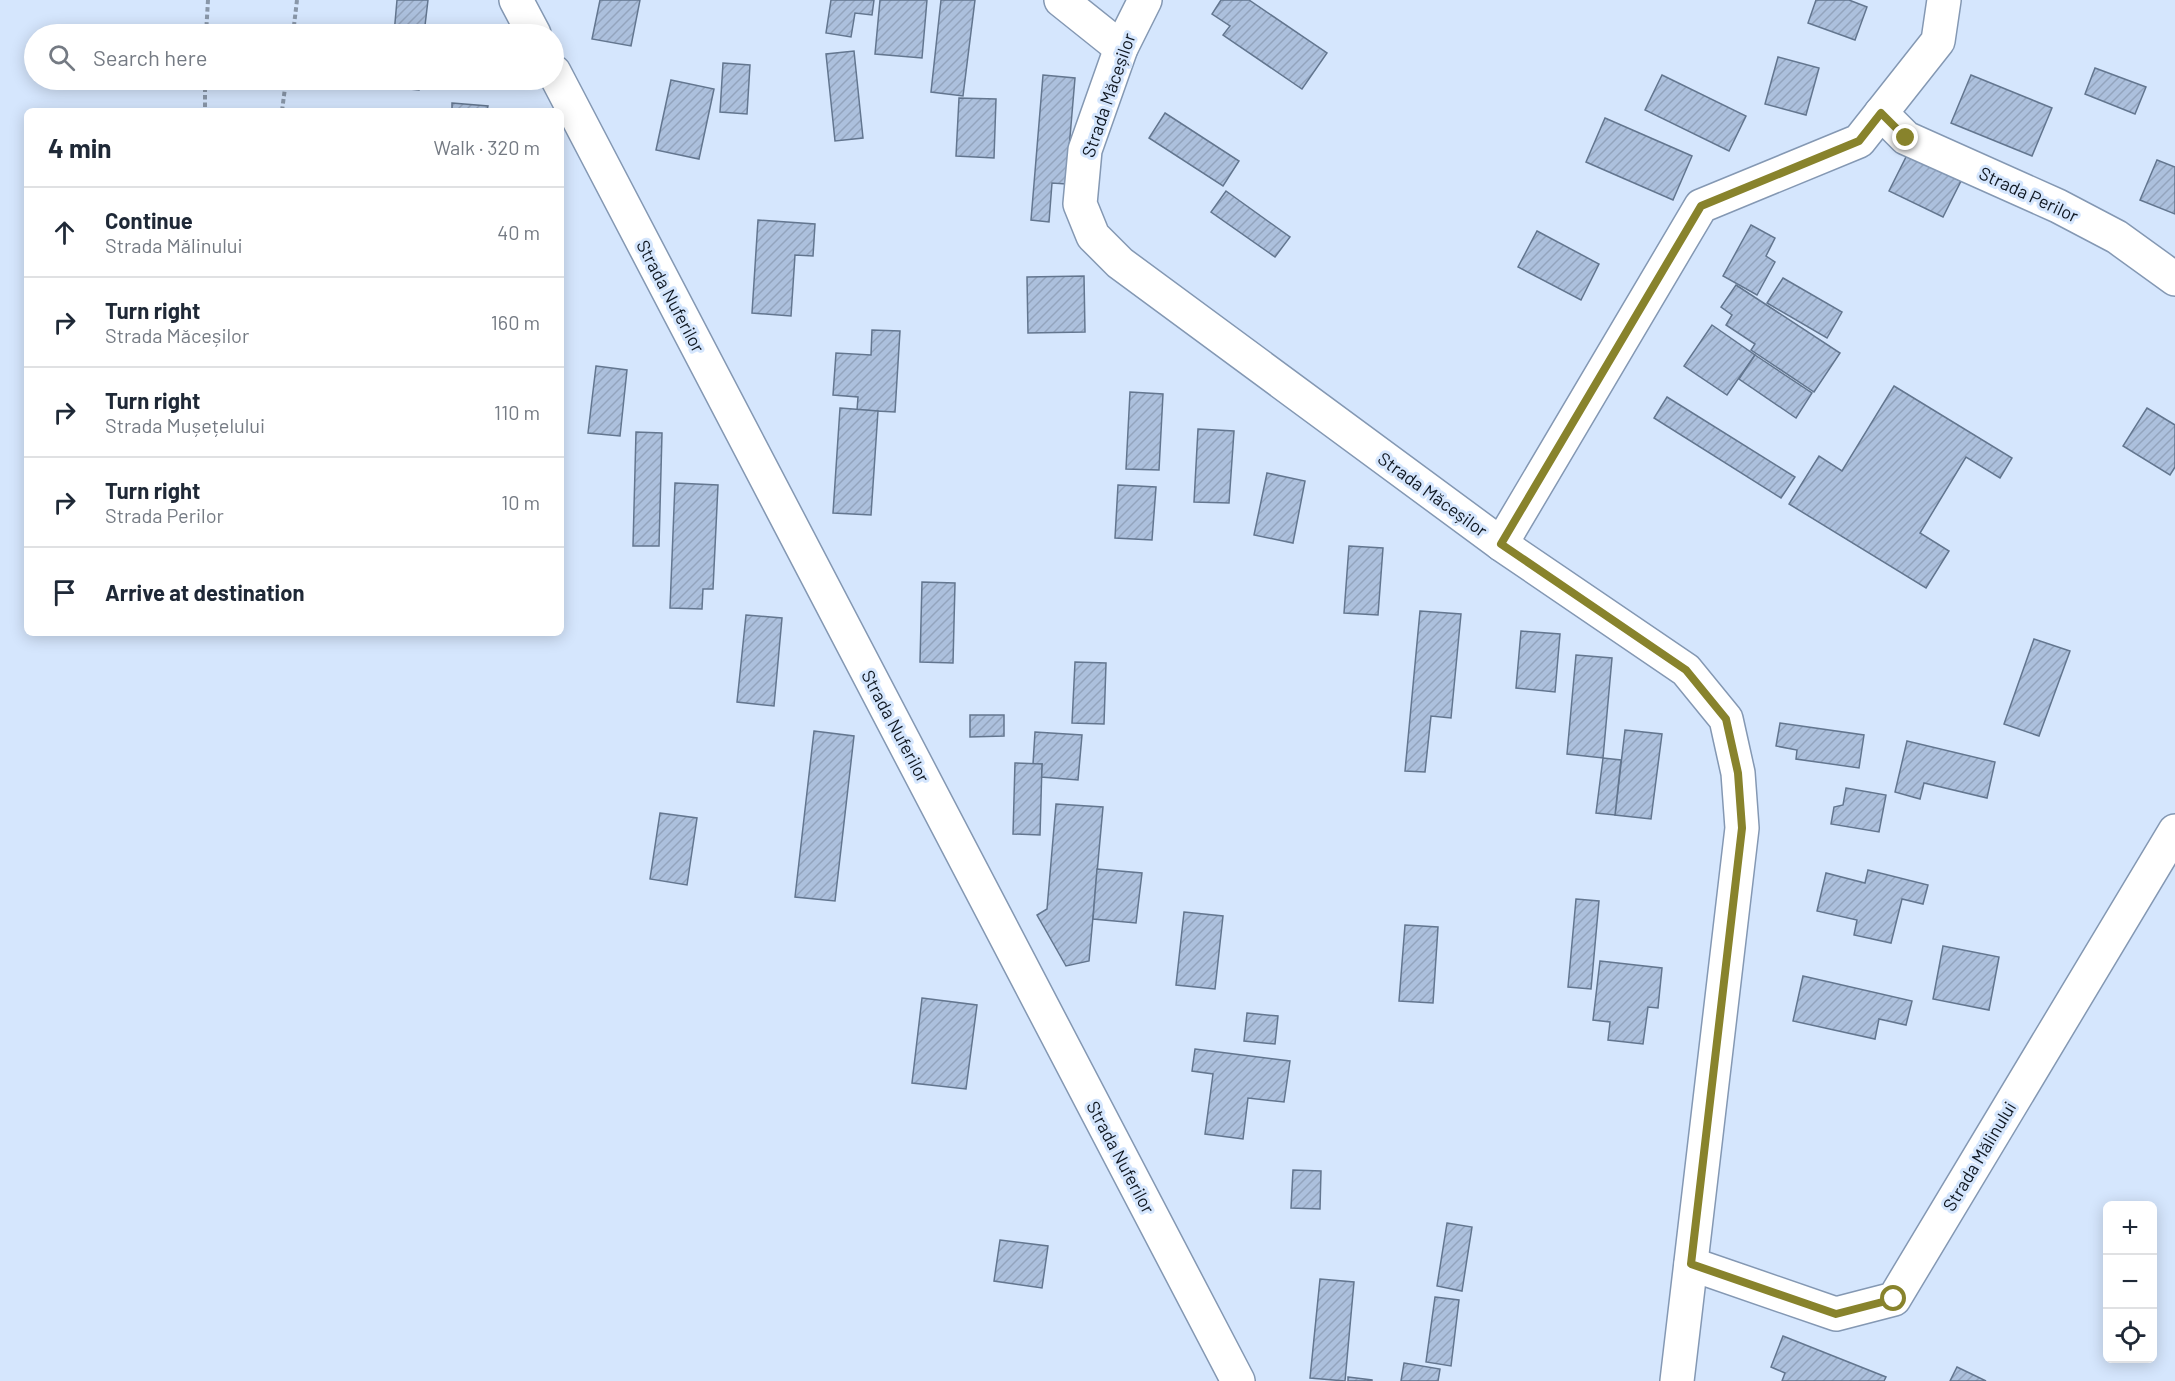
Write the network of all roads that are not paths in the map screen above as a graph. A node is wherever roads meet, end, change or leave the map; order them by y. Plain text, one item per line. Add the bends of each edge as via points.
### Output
1 (516, 0) edge
2 (1061, 0) edge
3 (1145, 0) edge
4 (1944, 0) edge
5 (529, 24) edge
6 (1121, 48) junction
7 (563, 90) edge
8 (1881, 113) junction
9 (2175, 279) edge
10 (1501, 544) junction
11 (2175, 831) edge
12 (1691, 1264) junction
13 (1238, 1381) edge
14 (1677, 1381) edge

1 - 5 street
2 - 6 street
3 - 6 street, Strada Măceșilor
4 - 8 street via 1938,41
6 - 10 street, Strada Măceșilor via 1085,150 1080,204 1093,236 1120,263
7 - 13 street, Strada Nuferilor
8 - 9 street, Strada Perilor via 1906,138 2058,206 2117,237
8 - 10 street via 1859,141 1701,206
10 - 12 street, Strada Măceșilor via 1686,670 1726,719 1738,773 1742,828
11 - 12 street, Strada Mălinului via 1894,1299 1836,1314
12 - 14 street, Strada Măceșilor

